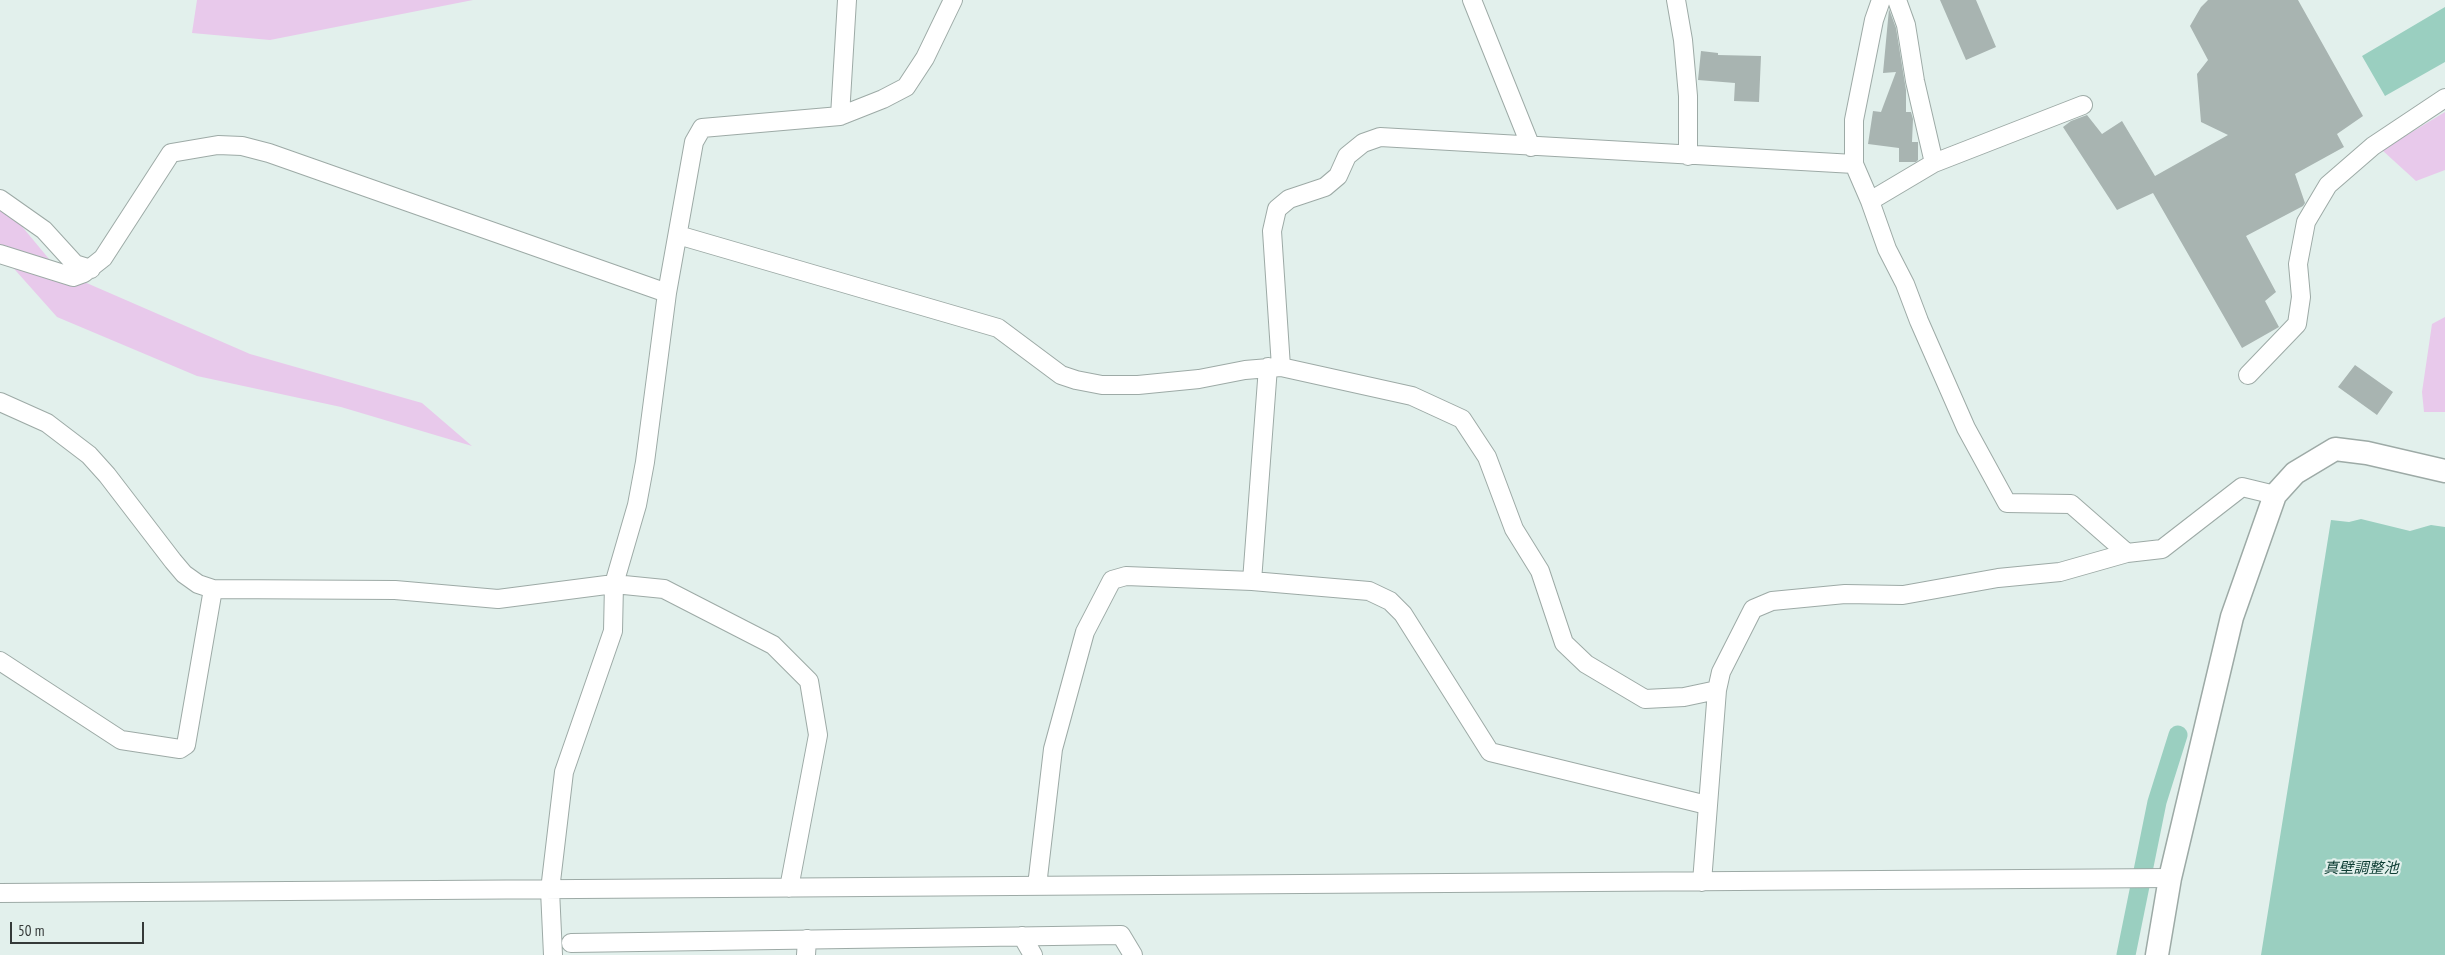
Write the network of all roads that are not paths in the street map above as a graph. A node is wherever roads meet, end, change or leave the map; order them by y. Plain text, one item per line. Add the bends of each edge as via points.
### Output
1 (847, 0) edge
2 (953, 0) edge
3 (1472, 0) edge
4 (1676, 0) edge
5 (1881, 0) edge
6 (1897, 0) edge
7 (2445, 98) edge
8 (2083, 105) dead end
9 (840, 116) junction
10 (1531, 147) junction
11 (1688, 156) junction
12 (1934, 163) junction
13 (1854, 164) junction
14 (0, 199) edge
15 (1870, 201) junction
16 (678, 234) junction
17 (0, 254) edge
18 (91, 269) junction
19 (667, 293) junction
20 (1275, 367) junction
21 (2248, 375) dead end
22 (0, 402) edge
23 (2445, 471) edge
24 (2275, 495) junction
25 (2127, 553) junction
26 (1252, 580) junction
27 (614, 584) junction
28 (214, 589) junction
29 (0, 661) edge
30 (1717, 690) junction
31 (1707, 805) junction
32 (2170, 878) junction
33 (1702, 882) junction
34 (1037, 886) junction
35 (789, 888) junction
36 (550, 890) junction
37 (0, 893) edge
38 (1022, 936) junction
39 (571, 943) dead end
40 (807, 947) edge
41 (553, 955) edge
42 (1033, 955) edge
43 (1133, 955) edge
44 (2157, 955) edge

1 - 9 street
2 - 9 street via 925,58 906,87
3 - 10 street
4 - 11 street via 1688,96
5 - 13 street via 1854,120
6 - 12 street via 1906,25
7 - 21 street via 2373,146 2328,186 2306,222 2298,264 2301,297 2297,324
8 - 12 street
9 - 16 street via 702,128 694,142
10 - 11 street
10 - 20 street via 1380,137 1363,143 1347,156 1338,176 1325,187 1289,199 1277,209 1272,231
11 - 13 street
12 - 15 street
13 - 15 street
14 - 18 street via 44,230 75,264
15 - 25 street via 1887,249 1966,428 2007,503 2071,504
16 - 19 street
16 - 20 street via 998,328 1061,376 1076,380 1102,385 1138,385
17 - 18 street via 73,277
18 - 19 street via 103,258 172,153 218,145 242,146 268,153
19 - 27 street via 645,462 637,504
20 - 26 street
20 - 30 street via 1412,396 1462,419 1487,456 1514,529 1540,571 1564,643 1586,664 1645,699 1684,697
22 - 28 street via 47,422 71,439 107,475 184,574 198,584
23 - 24 street via 2336,449 2295,473
24 - 25 street via 2242,486 2162,549
24 - 32 street via 2232,617
25 - 30 street via 2060,572 1998,578 1903,595 1845,594 1772,601 1753,609 1721,672
26 - 31 street via 1369,591 1390,601 1403,614 1490,752
26 - 34 street via 1126,576 1112,580 1084,632 1053,749
27 - 28 street via 498,599 395,590
27 - 35 street via 664,589 774,645 809,681 818,735
27 - 36 street via 613,631 609,648 564,772
28 - 29 street via 186,744 180,749 121,740
30 - 31 street
31 - 33 street
32 - 33 street
32 - 44 street
33 - 34 street
34 - 35 street
35 - 36 street
36 - 37 street
36 - 41 street
38 - 40 street
38 - 42 street
38 - 43 street via 1121,935
39 - 40 street

